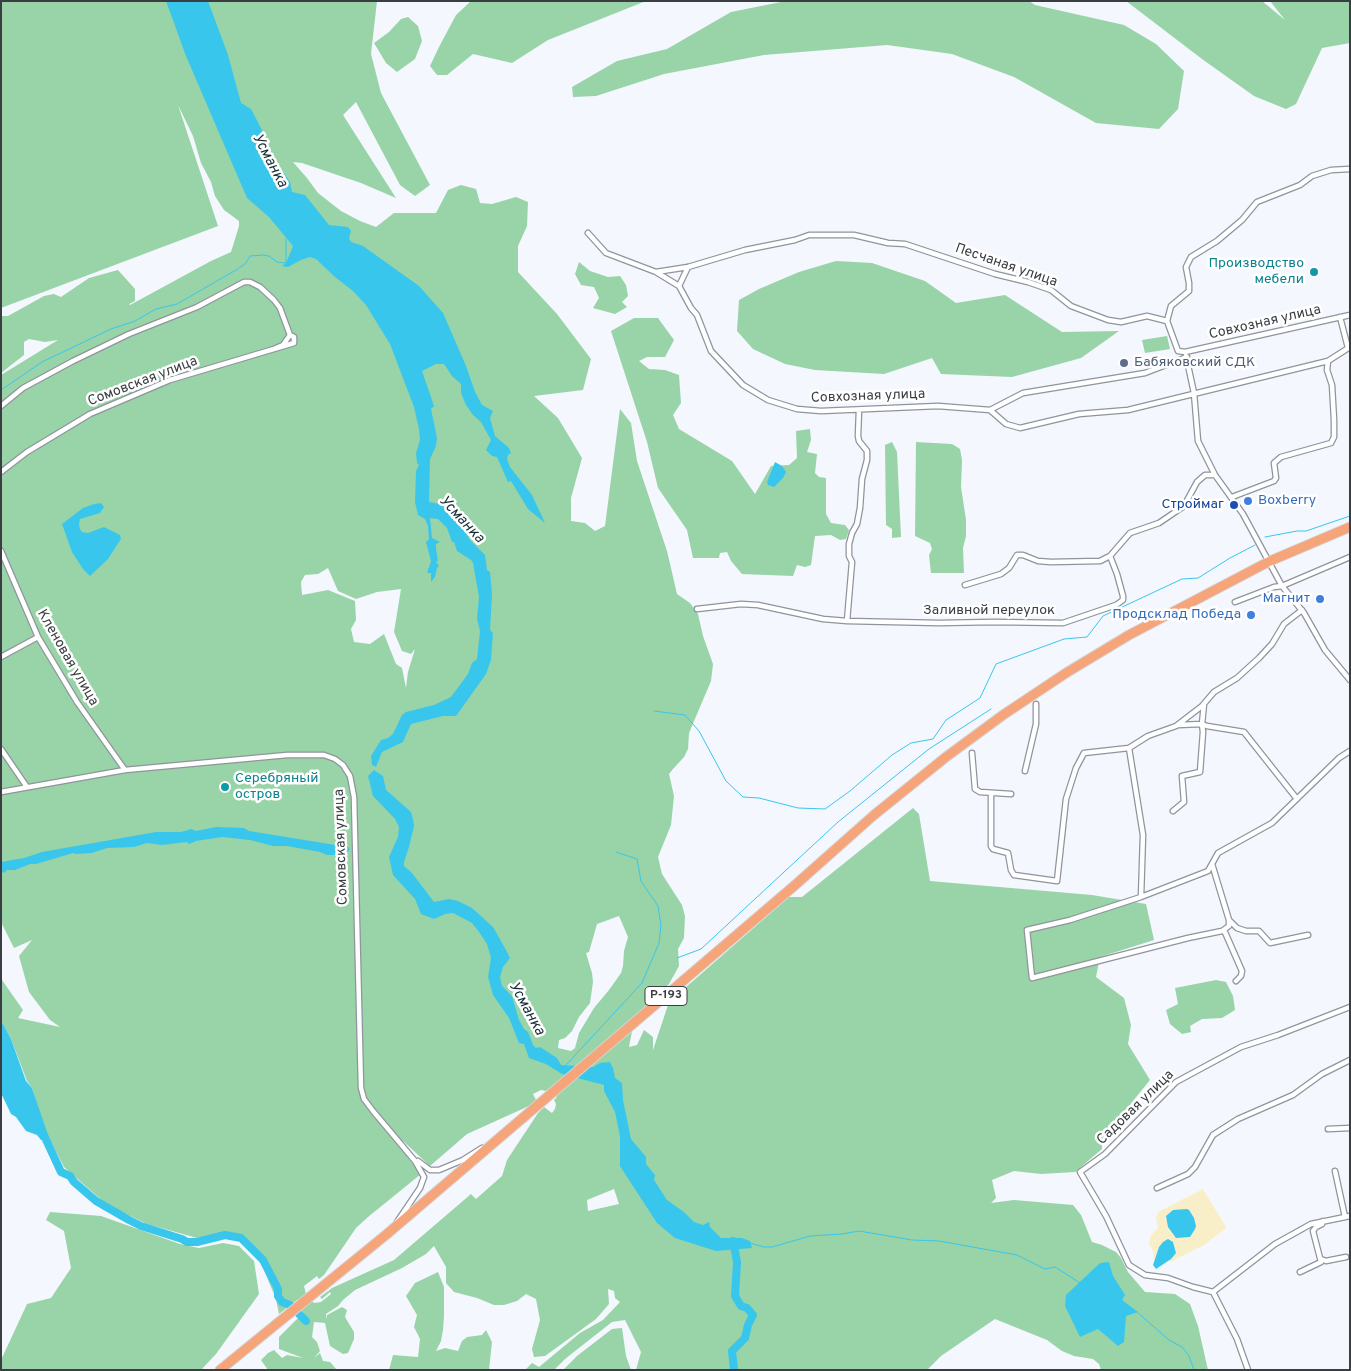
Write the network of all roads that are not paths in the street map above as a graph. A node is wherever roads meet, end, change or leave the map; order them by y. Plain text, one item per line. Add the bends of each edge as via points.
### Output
1 (1350, 169) edge
2 (588, 233) dead end
3 (688, 267) junction
4 (656, 272) junction
5 (679, 286) junction
6 (1350, 315) edge
7 (1340, 317) junction
8 (1167, 321) junction
9 (1349, 347) edge
10 (1186, 355) junction
11 (1328, 361) junction
12 (1194, 393) junction
13 (1, 406) edge
14 (859, 410) junction
15 (990, 410) junction
16 (1, 472) edge
17 (1215, 475) junction
18 (1232, 497) junction
19 (1350, 527) edge
20 (1, 551) edge
21 (1110, 556) junction
22 (1350, 557) edge
23 (1270, 561) junction
24 (965, 585) dead end
25 (1282, 586) junction
26 (1235, 602) dead end
27 (697, 609) dead end
28 (1302, 610) junction
29 (847, 621) junction
30 (38, 637) junction
31 (1, 657) edge
32 (1350, 680) edge
33 (1205, 703) junction
34 (1036, 704) dead end
35 (1202, 724) junction
36 (1177, 725) junction
37 (1129, 748) junction
38 (1, 749) edge
39 (1350, 751) edge
40 (972, 753) dead end
41 (125, 770) junction
42 (1025, 770) dead end
43 (27, 787) junction
44 (1, 792) edge
45 (990, 793) junction
46 (1011, 794) dead end
47 (1297, 799) junction
48 (1174, 811) dead end
49 (1212, 864) junction
50 (1141, 896) junction
51 (1229, 920) junction
52 (1224, 930) junction
53 (1308, 936) dead end
54 (1236, 981) dead end
55 (1350, 1007) edge
56 (1350, 1060) edge
57 (1350, 1128) edge
58 (1328, 1129) dead end
59 (504, 1134) junction
60 (402, 1145) junction
61 (1335, 1171) dead end
62 (1157, 1188) dead end
63 (1347, 1216) edge
64 (1323, 1221) junction
65 (388, 1234) junction
66 (1346, 1257) dead end
67 (1321, 1259) junction
68 (1300, 1272) dead end
69 (1213, 1292) junction
70 (220, 1370) edge
71 (1248, 1370) edge

1 - 8 street via 1312,176 1300,185 1257,202 1242,220 1191,258 1186,267 1189,291 1170,306
2 - 4 street, Песчаная улица via 606,253
3 - 4 street, Песчаная улица
3 - 5 street
3 - 8 street, Песчаная улица via 809,235 854,235 905,244 1028,282 1051,290 1071,306 1108,320 1121,322 1147,316
4 - 5 street
5 - 14 street, Совхозная улица via 697,315 711,351 743,385 768,400 797,409 821,412
6 - 7 street, Совхозная улица
7 - 9 street
7 - 10 street, Совхозная улица
8 - 10 street via 1178,351
9 - 11 street
10 - 12 street
10 - 15 street, Совхозная улица via 1145,373 1023,393
11 - 12 street
11 - 18 street via 1334,403 1334,437 1331,443 1281,457 1274,463 1274,481
12 - 15 street via 1128,410 1079,414 1020,428 1006,424
12 - 17 street via 1198,441
13 - 16 street, Сомовская улица via 23,388 73,361 206,303 244,282 260,287 274,300 290,335 294,337 294,343 122,399 58,433
14 - 15 street, Совхозная улица via 938,406
14 - 29 street via 858,436 867,451 867,460 857,524 849,544 852,562
17 - 18 street
17 - 21 street via 1205,476 1197,482 1184,506 1159,522 1130,533
18 - 23 street
19 - 23 highway, Р-193
20 - 30 street, Кленовая улица
21 - 24 street via 1100,561 1051,562 1017,555 1009,568 1000,574
21 - 29 street, Заливной переулок via 1123,600 1063,622
22 - 25 street
23 - 25 street
23 - 59 highway, Р-193 via 1129,636 1003,715 912,784
25 - 26 street
25 - 28 street
27 - 29 street, Заливной переулок via 758,605
28 - 32 street via 1325,650
28 - 33 street via 1284,624 1259,658 1237,678 1214,692
30 - 31 street
30 - 41 street, Кленовая улица via 77,702
33 - 35 street
33 - 36 street
34 - 42 street via 1036,724
35 - 36 street
35 - 47 street via 1244,732
35 - 48 street via 1200,772 1182,776 1184,802
36 - 37 street via 1148,736
37 - 45 street via 1084,753 1080,760 1066,799 1057,881 1014,875 1010,870 1008,853 993,849
37 - 50 street via 1143,836
38 - 43 street
39 - 47 street
40 - 45 street via 975,789
41 - 43 street, Сомовская улица
41 - 60 street, Сомовская улица via 307,754 331,757 345,768 352,783 354,805 360,1084 369,1106
43 - 44 street, Сомовская улица
45 - 46 street
47 - 49 street via 1272,823 1218,854
49 - 50 street via 1208,871
49 - 51 street
50 - 52 street via 1070,920 1027,930 1032,978
51 - 52 street via 1229,926
51 - 53 street via 1246,932 1259,931 1270,943
52 - 54 street via 1242,971
55 - 69 street, Садовая улица via 1241,1047 1176,1082 1105,1154 1080,1172 1106,1216 1128,1265 1144,1275 1168,1278
56 - 62 street via 1322,1074 1293,1095 1243,1117 1213,1135 1188,1174
57 - 58 street
59 - 60 street via 463,1160 436,1171 424,1167
59 - 65 highway, Р-193
60 - 65 street via 422,1170 424,1179
61 - 63 street
63 - 64 street
64 - 67 street via 1313,1231
64 - 69 street via 1275,1244
65 - 70 highway, Р-193
66 - 67 street
67 - 68 street via 1319,1264
69 - 71 street

